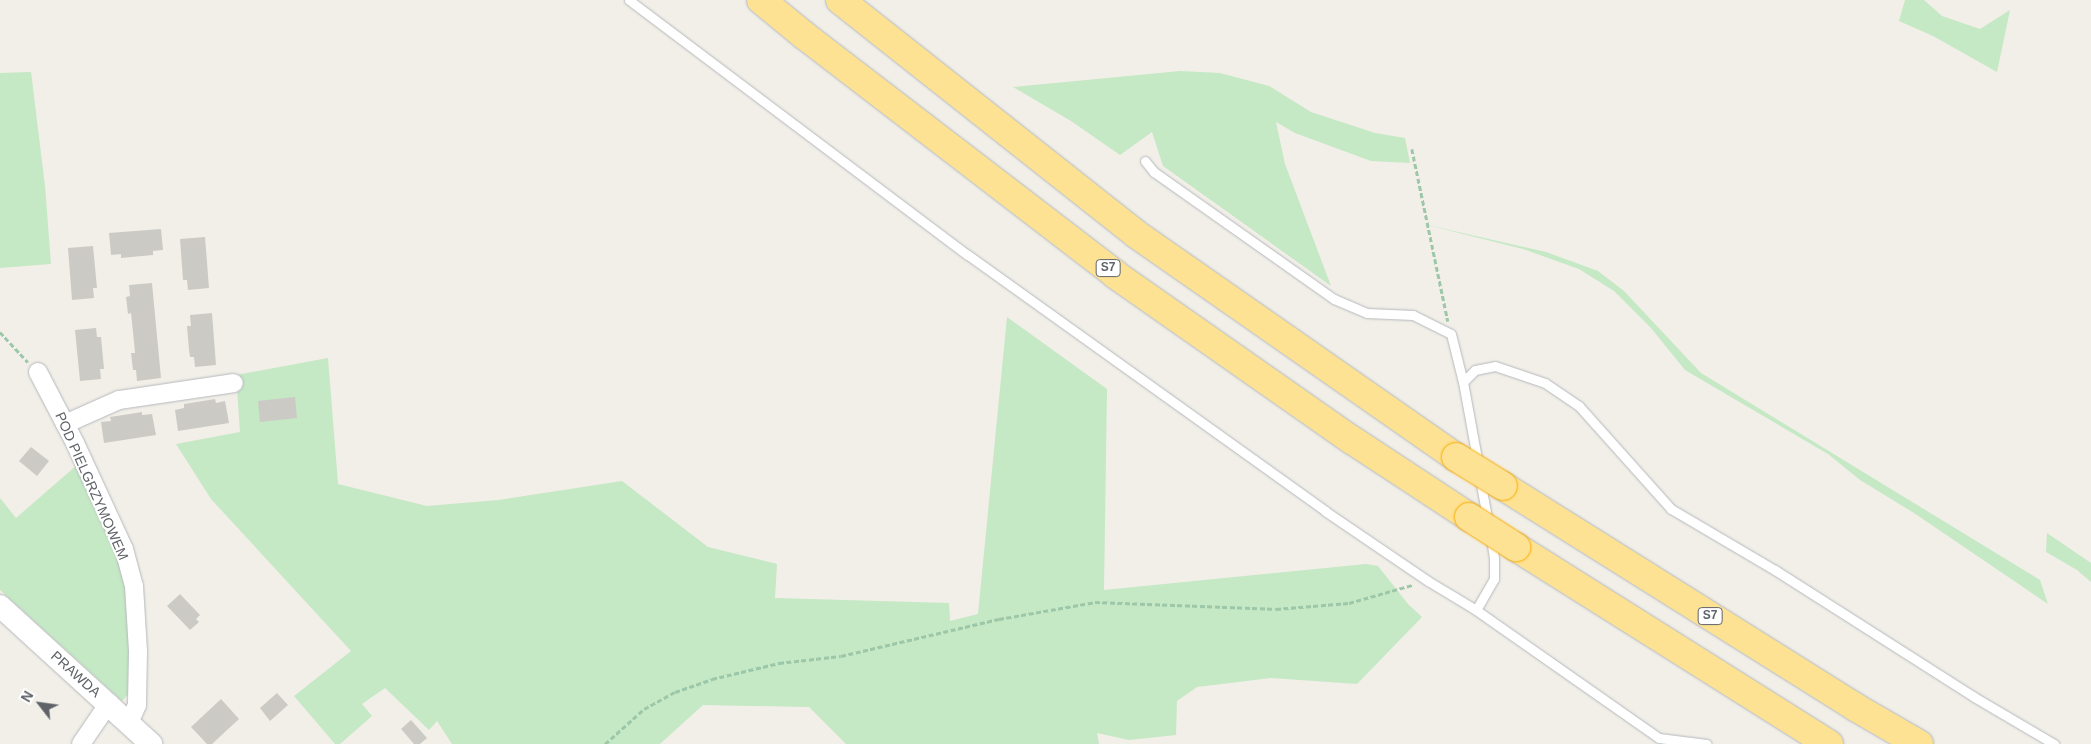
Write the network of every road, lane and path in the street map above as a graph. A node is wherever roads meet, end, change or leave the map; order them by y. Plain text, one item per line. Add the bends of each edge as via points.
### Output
1 (628, 0) edge
2 (761, 0) edge
3 (840, 0) edge
4 (1412, 149) dead end
5 (1145, 161) dead end
6 (0, 332) edge
7 (1451, 334) junction
8 (38, 372) joint
9 (1464, 382) junction
10 (234, 383) dead end
11 (65, 424) junction
12 (1428, 581) junction
13 (0, 606) edge
14 (1476, 610) junction
15 (109, 703) junction
16 (129, 723) junction
17 (1661, 741) edge
18 (81, 744) edge
19 (151, 744) edge
20 (605, 744) edge
21 (1707, 744) edge
22 (1829, 744) edge
23 (1919, 744) edge
24 (2054, 744) edge

1 - 12 lane via 1034,303
2 - 22 highway, S7, bridge via 1116,275 1352,440
3 - 23 highway, S7, bridge via 1136,234 1456,457
4 - 7 path
5 - 7 lane via 1154,172 1334,299 1367,313 1413,315
6 - 8 path
7 - 9 lane
8 - 11 street, POD PIELGRZYMOWEM
9 - 14 lane via 1494,558 1494,579
9 - 24 lane via 1475,370 1495,366 1545,383 1579,406 1671,509 1776,570 1974,697
10 - 11 street via 119,400
11 - 16 street, POD PIELGRZYMOWEM via 124,549 134,586 138,685 136,705
12 - 14 lane
12 - 20 path via 1349,603 1276,609 1095,602 999,619 841,656 779,663 712,679 675,692 644,709
13 - 15 street, PRAWDA
14 - 17 lane
15 - 16 street, PRAWDA
15 - 18 street
16 - 19 street, PRAWDA
17 - 21 lane

